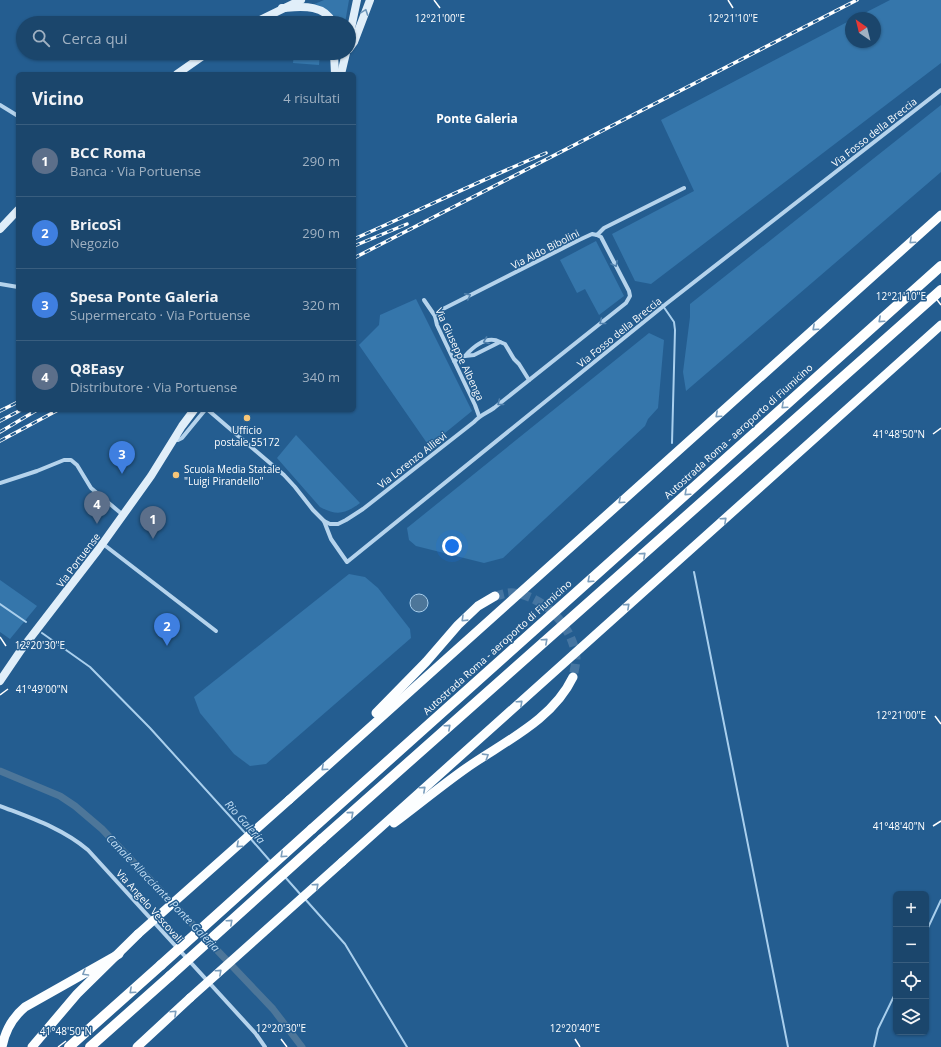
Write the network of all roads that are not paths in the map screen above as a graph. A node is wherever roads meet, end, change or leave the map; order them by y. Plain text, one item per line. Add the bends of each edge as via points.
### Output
1 (300, 0) edge
2 (357, 0) edge
3 (370, 0) edge
4 (282, 8) junction
5 (267, 16) edge
6 (329, 16) edge
7 (354, 16) edge
8 (356, 37) edge
9 (197, 60) edge
10 (334, 60) edge
11 (345, 60) edge
12 (180, 72) edge
13 (335, 72) edge
14 (342, 72) edge
15 (941, 90) edge
16 (0, 105) edge
17 (16, 115) edge
18 (684, 188) dead end
19 (16, 212) edge
20 (941, 215) edge
21 (0, 229) edge
22 (597, 235) junction
23 (941, 266) edge
24 (0, 284) edge
25 (16, 287) edge
26 (941, 290) edge
27 (424, 300) dead end
28 (435, 316) junction
29 (941, 325) edge
30 (500, 342) junction
31 (465, 356) junction
32 (454, 361) junction
33 (529, 380) junction
34 (192, 412) edge
35 (204, 412) edge
36 (208, 412) edge
37 (479, 416) junction
38 (174, 440) junction
39 (0, 483) edge
40 (123, 515) junction
41 (324, 521) junction
42 (103, 544) junction
43 (495, 596) tunnel mouth
44 (216, 630) dead end
45 (573, 677) tunnel mouth
46 (0, 680) edge
47 (353, 741) junction
48 (0, 806) edge
49 (342, 862) junction
50 (119, 954) junction
51 (2, 1047) edge
52 (32, 1047) edge
53 (69, 1047) edge
54 (90, 1047) edge
55 (137, 1047) edge
56 (265, 1047) edge

1 - 4 main road
2 - 7 main road
8 -> 3 main road
4 - 5 main road
4 - 6 main road via 302,6 322,11
9 - 12 main road
10 - 13 main road
11 - 14 main road
15 - 41 street, Via Fosso della Breccia via 669,301 347,562 331,539
16 - 17 street
18 - 22 street, Via Aldo Bibolini via 604,228
19 - 21 main road
20 -> 47 highway
28 -> 22 street, Via Aldo Bibolini via 441,310 579,240 592,234
22 -> 33 street, Via Lorenzo Allievi via 601,237 630,296 626,303
23 -> 53 highway, Autostrada Roma - aeroporto di Fiumicino, bridge
24 - 25 street
54 -> 26 highway, bridge
27 - 28 street, Via Giuseppe Albenga
28 - 32 street, Via Giuseppe Albenga via 437,326
49 -> 29 highway
30 - 31 street
30 -> 31 street via 489,339 471,349
30 - 33 street via 505,344
31 - 32 street
32 - 37 street, Via Giuseppe Albenga
33 -> 37 street, Via Lorenzo Allievi via 488,412
34 - 38 main road, Via Portuense
35 - 38 street via 182,438
36 - 41 street via 284,475
37 - 41 street, Via Lorenzo Allievi via 355,515 338,524
38 - 40 main road, Via Portuense
39 - 40 street via 64,460 71,460 91,488
40 - 42 main road, Via Portuense
42 - 44 street
42 - 46 main road, Via Portuense
43 -> 47 highway via 478,606 458,625 360,730
49 -> 45 highway via 465,769 534,723 558,700
47 -> 50 highway, bridge via 138,934
48 - 56 street, Via Angelo Vescovali via 53,827 88,850
55 -> 49 highway, bridge
50 -> 51 highway via 23,1009 11,1023
50 - 52 highway via 77,994

